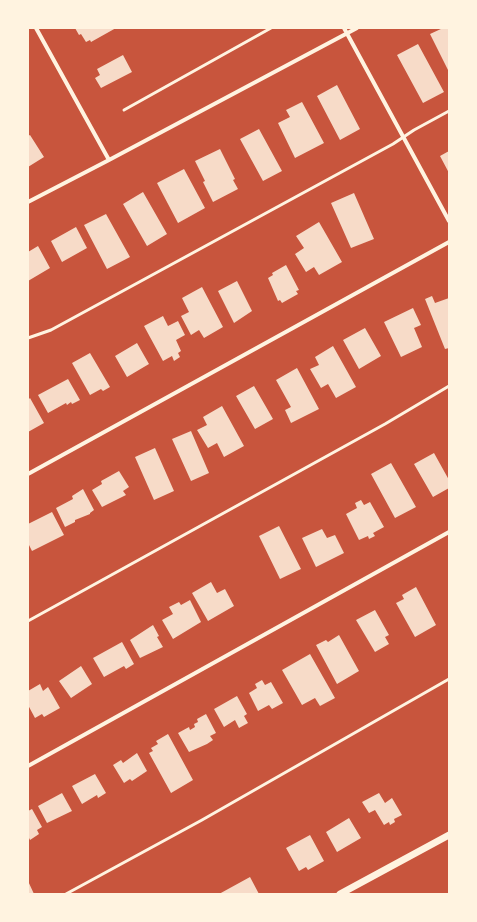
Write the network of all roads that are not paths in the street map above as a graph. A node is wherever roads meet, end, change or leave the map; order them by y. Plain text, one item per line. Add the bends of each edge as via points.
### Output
1 (36, 28) edge
2 (271, 28) edge
3 (344, 28) edge
4 (357, 28) edge
5 (347, 33) junction
6 (124, 110) dead end
7 (449, 111) edge
8 (403, 138) junction
9 (109, 160) junction
10 (28, 202) edge
11 (449, 221) edge
12 (449, 242) edge
13 (28, 338) edge
14 (449, 386) edge
15 (28, 474) edge
16 (449, 532) edge
17 (28, 621) edge
18 (449, 679) edge
19 (28, 766) edge
20 (449, 835) edge
21 (66, 894) edge
22 (340, 894) edge

1 - 9 street
2 - 6 lane
3 - 5 street
4 - 5 street
5 - 8 street
5 - 9 street
7 - 8 lane
8 - 11 street
8 - 13 lane via 51,330
9 - 10 street
12 - 15 street
14 - 17 lane
16 - 19 street
18 - 21 lane via 202,820
20 - 22 street

